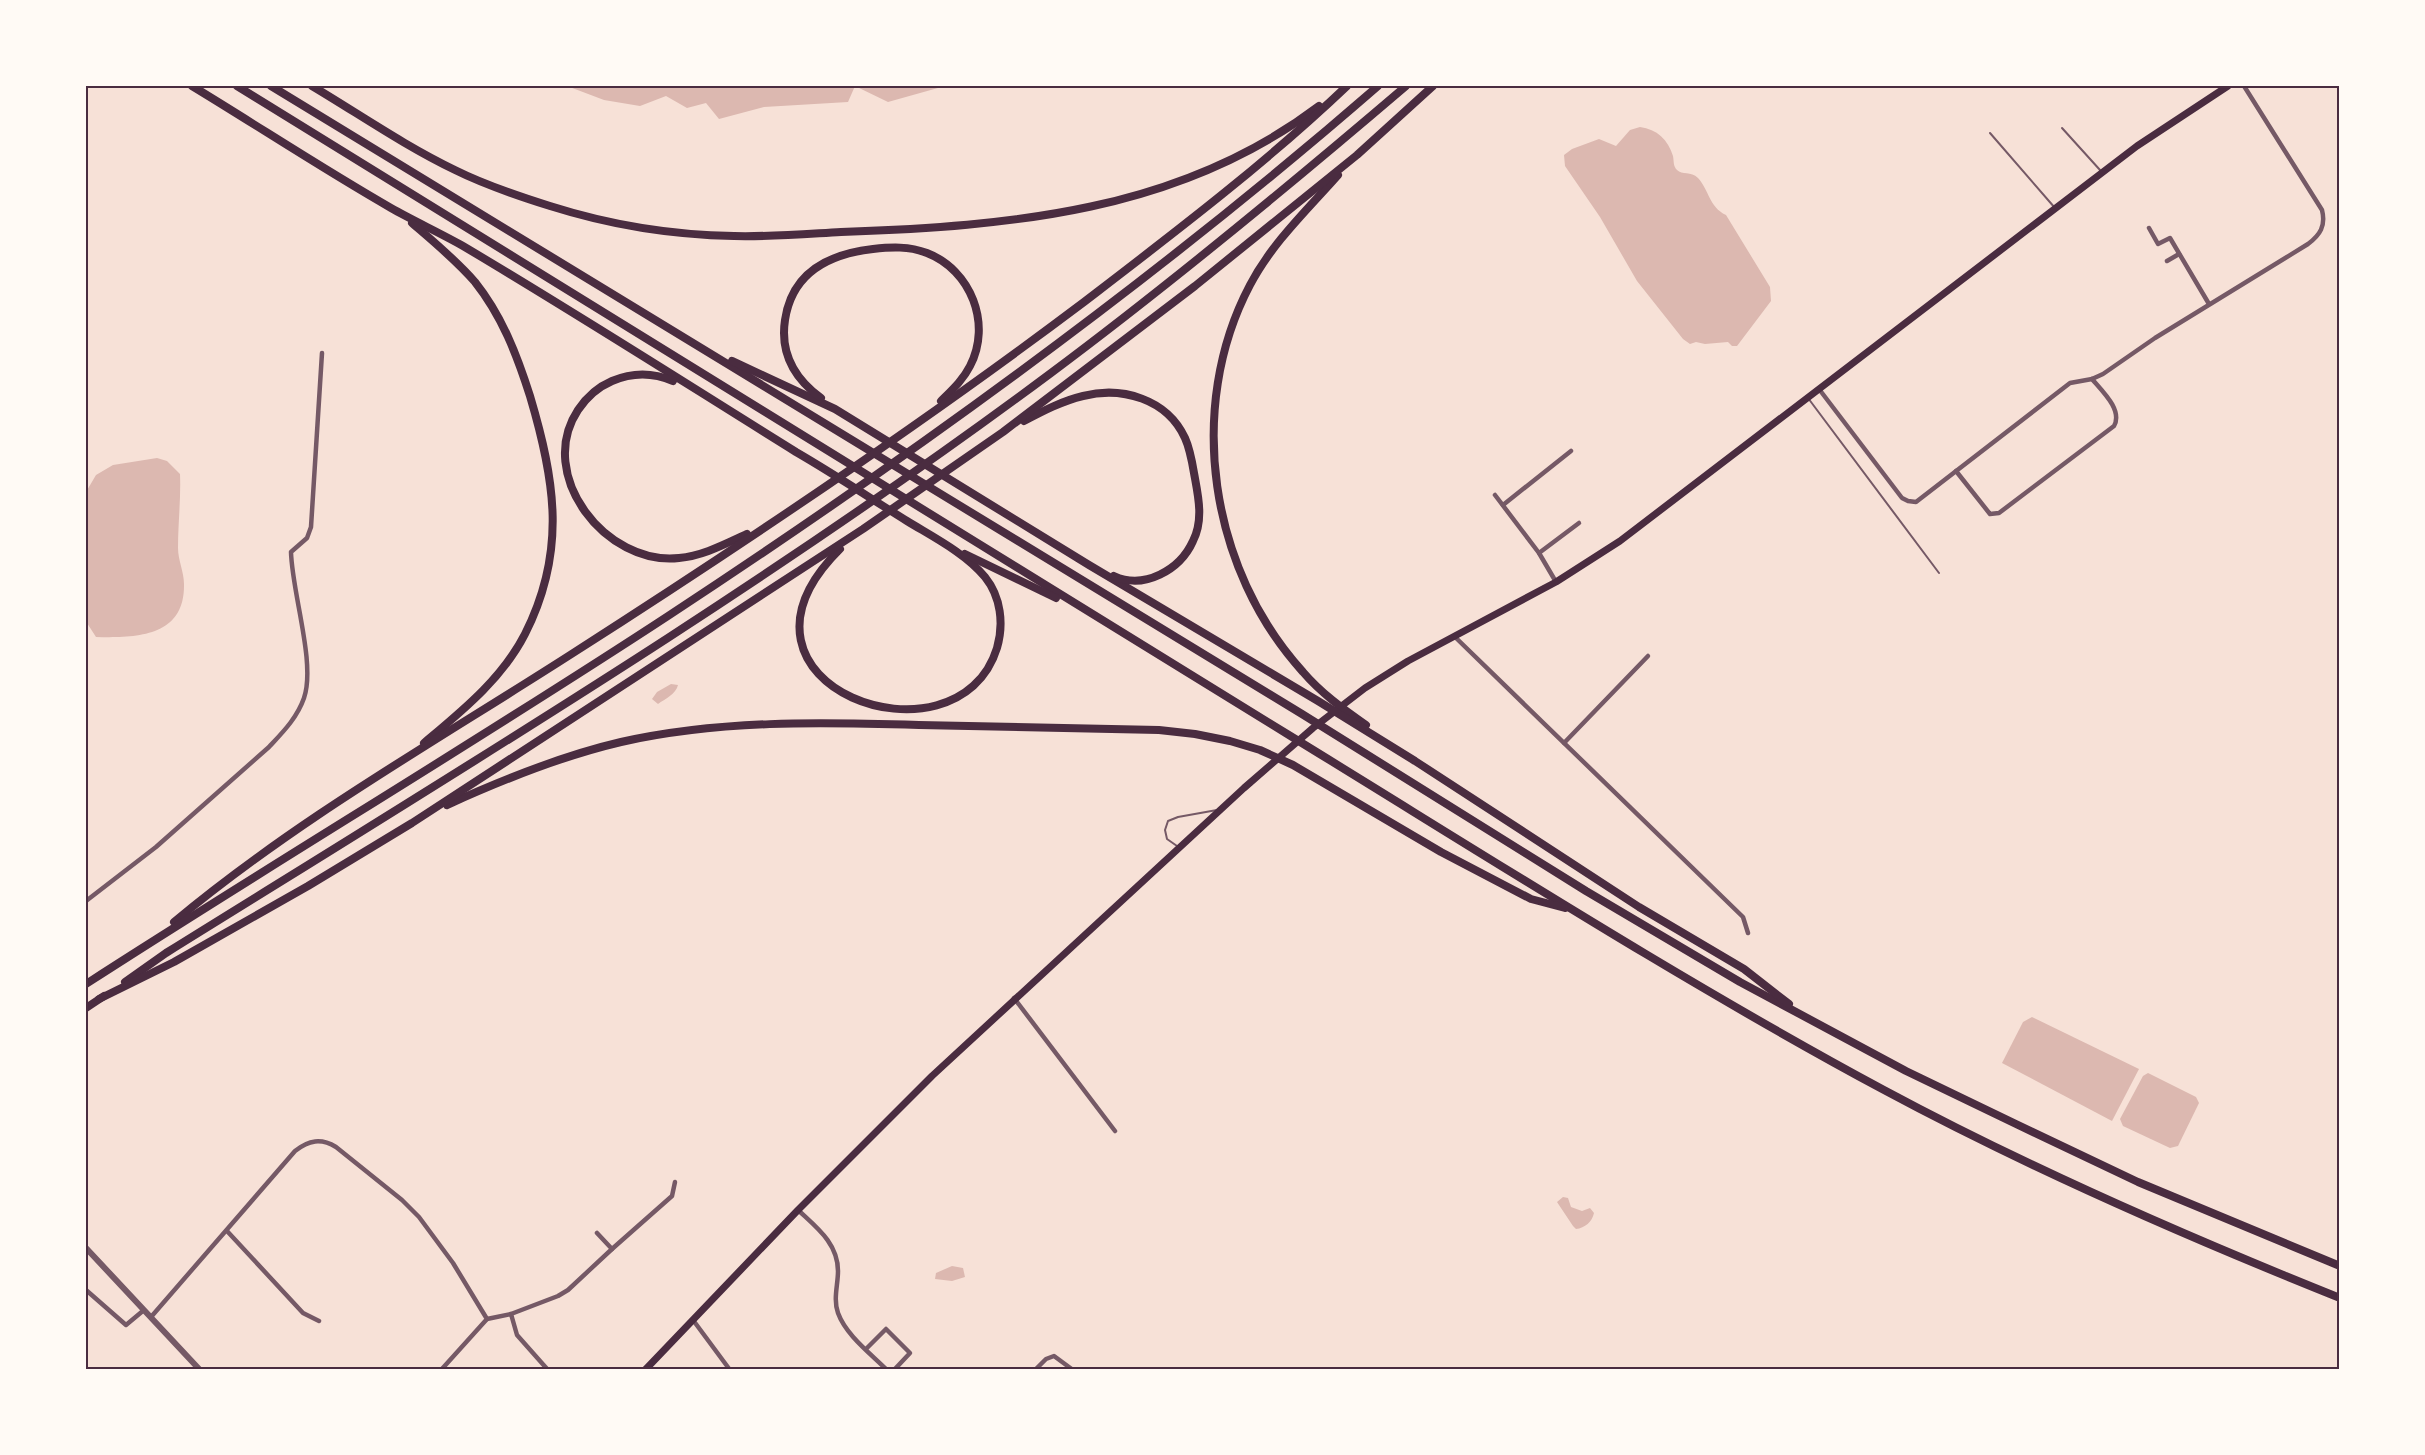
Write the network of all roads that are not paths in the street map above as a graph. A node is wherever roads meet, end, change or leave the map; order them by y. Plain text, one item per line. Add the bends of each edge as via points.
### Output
1 (192, 86) edge
2 (237, 86) edge
3 (271, 86) edge
4 (312, 86) edge
5 (1346, 86) edge
6 (1378, 86) edge
7 (1406, 86) edge
8 (1433, 86) edge
9 (2228, 86) edge
10 (2244, 86) edge
11 (2062, 128) dead end
12 (1989, 133) dead end
13 (1357, 155) junction
14 (2102, 172) junction
15 (390, 207) junction
16 (2055, 208) junction
17 (2150, 228) dead end
18 (2179, 254) junction
19 (2168, 261) dead end
20 (2209, 304) junction
21 (695, 344) junction
22 (322, 352) dead end
23 (2092, 379) junction
24 (1820, 389) junction
25 (706, 396) junction
26 (1808, 398) junction
27 (835, 410) junction
28 (928, 415) junction
29 (1003, 432) junction
30 (1571, 451) dead end
31 (1956, 471) junction
32 (1495, 495) dead end
33 (1503, 505) junction
34 (772, 522) junction
35 (1579, 523) dead end
36 (863, 529) junction
37 (944, 544) junction
38 (1539, 554) junction
39 (1089, 565) junction
40 (1939, 573) dead end
41 (1556, 582) junction
42 (1095, 616) junction
43 (1454, 636) junction
44 (1648, 656) dead end
45 (1322, 698) junction
46 (1563, 743) junction
47 (394, 768) junction
48 (1221, 809) junction
49 (412, 823) junction
50 (1179, 848) junction
51 (86, 901) edge
52 (1574, 910) junction
53 (1748, 933) dead end
54 (149, 943) junction
55 (86, 984) edge
56 (1014, 998) junction
57 (99, 999) junction
58 (86, 1008) edge
59 (1811, 1020) junction
60 (1115, 1131) dead end
61 (675, 1182) dead end
62 (798, 1210) junction
63 (227, 1231) junction
64 (597, 1233) dead end
65 (86, 1248) edge
66 (612, 1249) junction
67 (2340, 1266) edge
68 (86, 1290) edge
69 (2340, 1298) edge
70 (144, 1310) junction
71 (511, 1314) junction
72 (151, 1317) junction
73 (487, 1319) junction
74 (693, 1320) junction
75 (319, 1321) dead end
76 (866, 1349) junction
77 (200, 1370) edge
78 (441, 1370) edge
79 (548, 1370) edge
80 (645, 1370) edge
81 (730, 1370) edge
82 (886, 1370) edge
83 (894, 1370) edge
84 (1035, 1370) edge
85 (1073, 1370) edge

1 - 15 highway
2 - 42 highway
3 - 21 highway
4 - 5 highway via 402,141 493,187 606,222 668,233 736,236 971,224 1053,215 1117,202 1162,188 1245,152
5 - 28 highway via 1314,118 1158,245
6 - 54 highway via 1170,259 924,442 668,616
7 - 57 highway via 1183,272 936,455 680,629
8 - 13 highway
9 - 14 main road
10 - 20 street via 2322,210 2324,223 2308,244
11 - 14 lane
12 - 16 lane
13 - 29 highway via 1195,286
13 - 45 highway via 1295,222 1250,285 1227,344 1216,407 1214,440 1219,503 1227,534 1264,619
14 - 16 main road
15 - 25 highway via 461,245
15 - 47 highway via 454,260 475,283 505,330 545,448 553,492 551,551 525,634 497,675 461,712
16 - 24 main road
17 - 18 street via 2158,244 2170,238
18 - 19 street
18 - 20 street
20 - 23 street
21 - 27 highway
21 - 59 highway via 1586,891
22 - 51 street via 310,533 291,552 291,575 307,663 304,697 292,722 269,747 156,847
23 - 31 street via 2070,383
23 - 31 street via 2117,412 2114,426 1999,513 1990,514
24 - 26 main road
24 - 31 street via 1902,498 1916,502
25 - 34 highway via 651,374 623,376 593,392 572,419 566,435 564,465 572,491 611,539 662,559 697,555
25 - 37 highway
26 - 40 lane
26 - 41 main road via 1648,521
27 - 28 highway via 803,384 788,358 784,333 790,302 810,273 834,257 900,247 928,253 952,268 969,290 977,310 978,344 970,367
27 - 39 highway
28 - 34 highway
29 - 36 highway
29 - 39 highway via 1064,402 1106,392 1141,398 1175,421 1190,453 1200,510 1194,540 1175,566 1146,579 1117,578
30 - 33 street
32 - 33 street
33 - 38 street
34 - 47 highway
35 - 38 street
36 - 37 highway via 829,560 808,587 800,617 801,635 812,665 823,679 837,691 876,706 914,709 948,700 974,684 994,656 1001,622 993,587 972,564
36 - 49 highway
37 - 42 highway
38 - 41 street
39 - 45 highway
41 - 43 main road
42 - 52 highway
43 - 46 street
43 - 48 main road via 1352,698
44 - 46 street
45 - 59 highway via 1639,907 1744,969
46 - 53 street via 1743,916
47 - 54 highway via 286,836
48 - 50 main road
48 - 50 lane via 1168,821 1167,839
49 - 52 highway via 493,784 555,760 631,740 730,725 831,722 1159,730 1195,734 1260,750 1531,899
49 - 57 highway via 183,957
50 - 56 main road
52 - 69 highway via 1733,1006 1888,1092 2124,1208
54 - 55 highway
56 - 60 street
56 - 62 main road
57 - 58 highway
59 - 67 highway via 1906,1071 2138,1182
61 - 66 street via 672,1196
62 - 74 main road
62 - 76 street via 833,1248 837,1258 839,1315
63 - 72 street
63 - 73 street via 295,1151 313,1141 326,1142 412,1209 453,1263
63 - 75 street via 303,1312
64 - 66 street
65 - 70 street
66 - 71 street via 568,1290
68 - 70 street via 126,1325
70 - 72 street
71 - 73 street
71 - 79 street via 517,1335
72 - 77 street
73 - 78 street
74 - 80 main road
74 - 81 street
76 - 82 street
76 - 83 street via 886,1329 910,1353
84 - 85 street via 1054,1356

